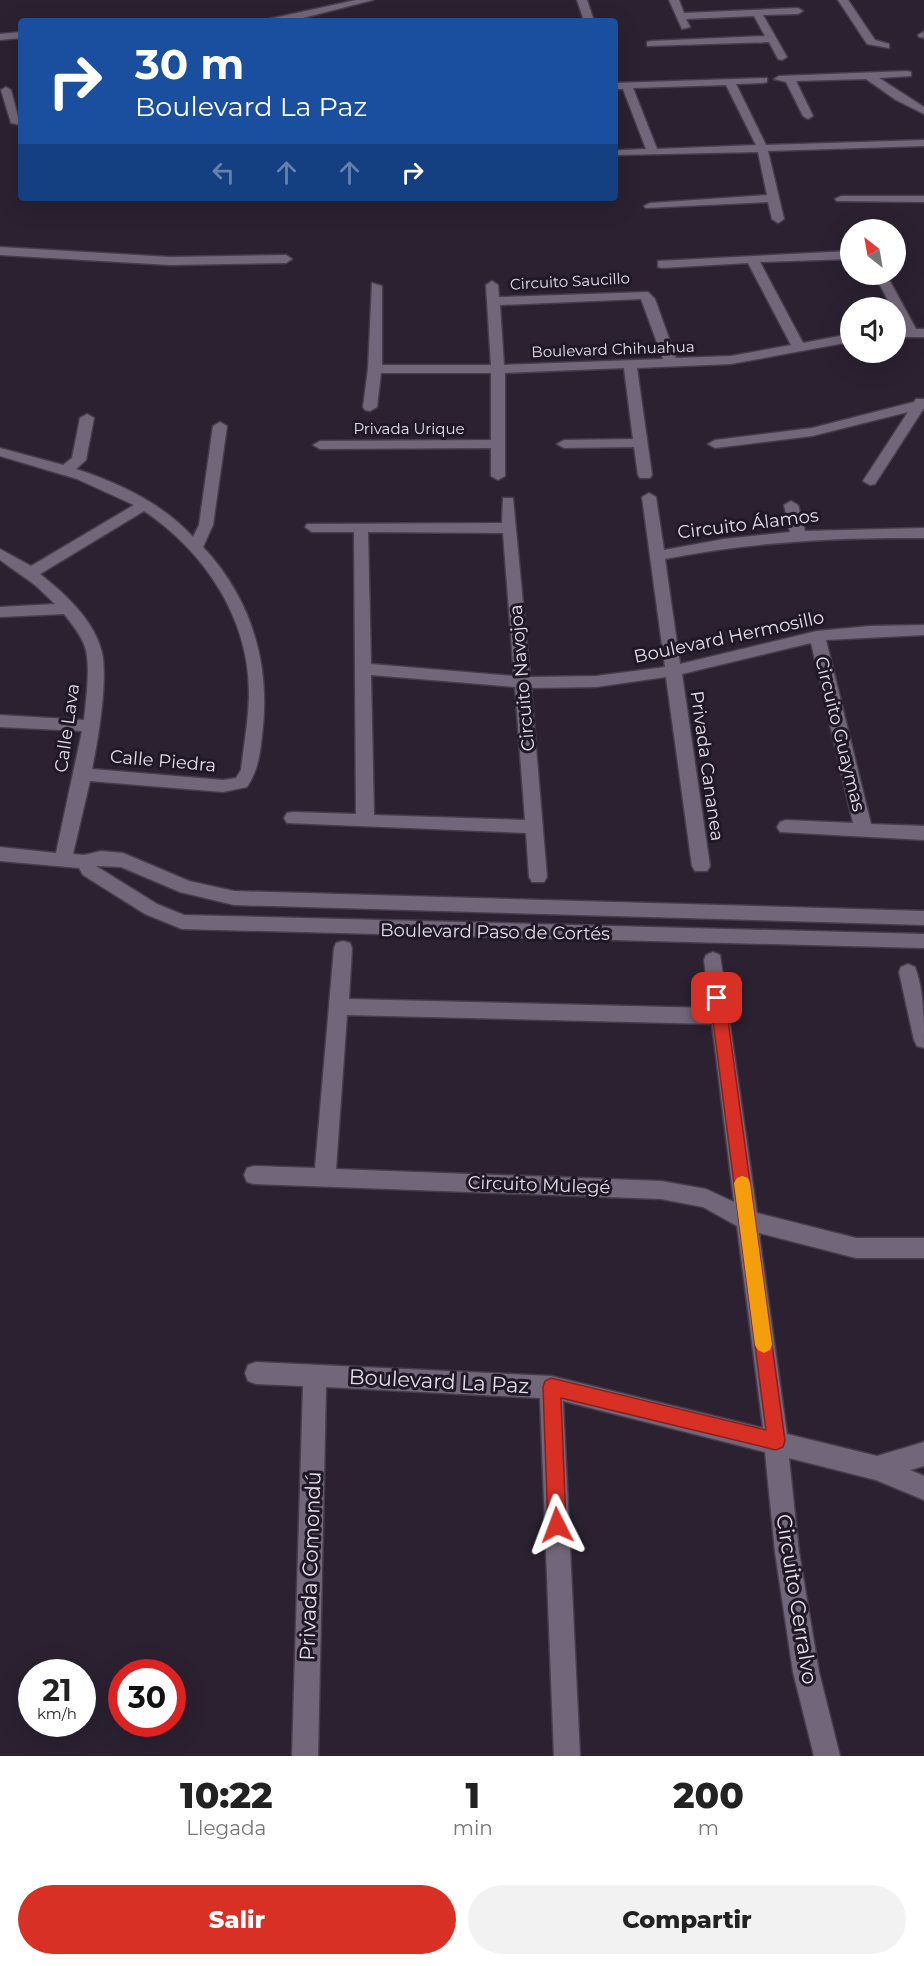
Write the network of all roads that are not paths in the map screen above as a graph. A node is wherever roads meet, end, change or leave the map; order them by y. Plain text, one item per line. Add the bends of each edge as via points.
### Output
1 (368, 0) edge
2 (582, 0) edge
3 (674, 0) edge
4 (843, 0) edge
5 (296, 5) dead end
6 (329, 10) junction
7 (798, 11) dead end
8 (757, 13) junction
9 (680, 16) junction
10 (269, 18) edge
11 (282, 18) edge
12 (329, 18) edge
13 (588, 18) edge
14 (18, 35) edge
15 (0, 37) edge
16 (772, 39) junction
17 (691, 42) junction
18 (651, 44) dead end
19 (885, 46) dead end
20 (782, 57) dead end
21 (907, 74) dead end
22 (869, 76) junction
23 (763, 80) dead end
24 (729, 82) junction
25 (618, 86) edge
26 (627, 86) junction
27 (18, 87) edge
28 (3, 91) edge
29 (924, 111) edge
30 (808, 116) dead end
31 (16, 123) dead end
32 (924, 143) edge
33 (762, 147) junction
34 (653, 152) junction
35 (621, 153) dead end
36 (774, 198) junction
37 (840, 199) dead end
38 (888, 199) junction
39 (924, 199) edge
40 (650, 206) dead end
41 (924, 207) edge
42 (778, 219) dead end
43 (0, 251) edge
44 (840, 255) edge
45 (286, 259) dead end
46 (752, 259) junction
47 (662, 264) dead end
48 (492, 285) dead end
49 (887, 285) edge
50 (376, 286) dead end
51 (495, 301) junction
52 (918, 332) edge
53 (840, 340) edge
54 (799, 347) junction
55 (671, 363) junction
56 (630, 366) junction
57 (375, 369) junction
58 (498, 369) junction
59 (921, 401) edge
60 (370, 407) dead end
61 (87, 418) dead end
62 (220, 426) dead end
63 (497, 444) junction
64 (564, 444) dead end
65 (639, 444) junction
66 (715, 444) dead end
67 (320, 445) dead end
68 (0, 452) edge
69 (65, 470) junction
70 (645, 475) dead end
71 (498, 476) dead end
72 (870, 481) dead end
73 (649, 497) dead end
74 (508, 501) dead end
75 (791, 505) dead end
76 (142, 506) junction
77 (312, 527) dead end
78 (361, 528) junction
79 (510, 528) junction
80 (924, 533) edge
81 (798, 534) junction
82 (196, 547) junction
83 (0, 554) edge
84 (658, 556) junction
85 (32, 572) junction
86 (67, 609) junction
87 (0, 612) edge
88 (924, 630) edge
89 (817, 636) junction
90 (362, 669) junction
91 (674, 672) junction
92 (523, 684) junction
93 (0, 721) edge
94 (91, 726) junction
95 (81, 774) junction
96 (293, 818) dead end
97 (365, 821) junction
98 (534, 827) junction
99 (786, 827) dead end
100 (864, 831) junction
101 (924, 833) edge
102 (0, 854) edge
103 (63, 859) junction
104 (84, 862) junction
105 (701, 866) dead end
106 (538, 877) dead end
107 (234, 898) junction
108 (689, 911) junction
109 (924, 918) edge
110 (230, 925) junction
111 (692, 937) junction
112 (924, 941) edge
113 (343, 948) dead end
114 (713, 960) dead end
115 (908, 972) dead end
116 (339, 1007) junction
117 (720, 1016) junction
118 (924, 1040) edge
119 (254, 1174) dead end
120 (325, 1177) junction
121 (747, 1220) junction
122 (924, 1248) edge
123 (256, 1373) dead end
124 (315, 1376) junction
125 (551, 1387) junction
126 (776, 1441) junction
127 (924, 1454) edge
128 (877, 1468) junction
129 (924, 1488) edge
130 (304, 1756) edge
131 (567, 1756) edge
132 (827, 1756) edge

1 - 6 street
2 - 13 street
3 - 9 street
4 - 19 street via 871,42
5 - 10 street
6 - 11 street
6 - 12 street
7 - 8 street
8 - 9 street
8 - 16 street
9 - 17 street
14 - 15 street
16 - 17 street
16 - 20 street
17 - 18 street
21 - 22 street
22 - 29 street
22 - 30 street via 784,79
23 - 24 street
24 - 26 street
24 - 33 street
25 - 26 street
26 - 34 street
27 - 28 street
28 - 31 street
32 - 33 street
33 - 34 street
33 - 36 street
34 - 35 street
36 - 40 street
36 - 42 street
37 - 38 street
38 - 39 street
38 - 41 street
43 - 45 street via 170,261
44 - 46 street
46 - 47 street
46 - 54 street
48 - 51 street, Circuito Saucillo
49 - 52 street
50 - 57 street
51 - 55 street, Circuito Saucillo via 644,295 649,299
51 - 58 street, Circuito Saucillo
53 - 54 street, Boulevard Chihuahua
54 - 55 street, Boulevard Chihuahua via 731,360
55 - 56 street, Boulevard Chihuahua
56 - 58 street, Boulevard Chihuahua
56 - 65 street
57 - 58 street, Boulevard Chihuahua
57 - 60 street
58 - 63 street, Circuito Saucillo
59 - 66 street via 812,432
59 - 72 street
61 - 69 street via 79,460
62 - 82 street via 206,525
63 - 67 street, Privada Urique
63 - 71 street, Circuito Saucillo
64 - 65 street
65 - 70 street
68 - 69 street
69 - 76 street via 110,486
73 - 84 street
74 - 79 street, Circuito Navojoa
75 - 81 street
76 - 82 street via 176,528
76 - 85 street
77 - 78 street
78 - 79 street
78 - 90 street
79 - 92 street, Circuito Navojoa
80 - 81 street, Circuito Álamos
81 - 84 street, Circuito Álamos
82 - 95 street, Calle Piedra via 233,599 255,666 257,688 249,771 241,783 223,786
83 - 85 street, Calle Lava
84 - 91 street, Circuito Álamos
85 - 86 street, Calle Lava
86 - 87 street
86 - 94 street, Calle Lava via 93,648 95,688
88 - 89 street, Boulevard Hermosillo via 866,630
89 - 91 street, Boulevard Hermosillo
89 - 100 street, Circuito Guaymas
90 - 92 street, Boulevard Hermosillo
90 - 97 street
91 - 92 street, Boulevard Hermosillo
91 - 105 street, Privada Cananea
92 - 98 street, Circuito Navojoa
93 - 94 street
94 - 95 street, Calle Lava
95 - 103 street, Calle Lava
96 - 97 street
97 - 98 street
98 - 106 street, Circuito Navojoa
99 - 100 street, Circuito Guaymas
100 - 101 street, Circuito Guaymas
102 - 103 street, Boulevard Paso de Cortés
103 - 104 street, Boulevard Paso de Cortés
104 - 107 street, Boulevard Paso de Cortés via 101,858 123,860 186,887
104 - 110 street, Boulevard Paso de Cortés via 89,870 151,909 182,922
107 - 108 street, Boulevard Paso de Cortés
107 - 110 street
108 - 109 street, Boulevard Paso de Cortés
108 - 111 street
110 - 111 street, Boulevard Paso de Cortés
111 - 112 street, Boulevard Paso de Cortés
113 - 116 street
114 - 117 street
115 - 118 street
116 - 117 street
116 - 120 street
117 - 121 street
119 - 120 street, Circuito Mulegé
120 - 121 street, Circuito Mulegé via 661,1190 706,1198
121 - 122 street, Circuito Mulegé via 856,1248
121 - 126 street
123 - 124 street, Boulevard La Paz
124 - 125 street, Boulevard La Paz
124 - 130 street, Privada Comondú
125 - 126 street, Boulevard La Paz
125 - 131 street
126 - 128 street, Boulevard La Paz
126 - 132 street, Circuito Cerralvo via 787,1552 806,1672
127 - 128 street
128 - 129 street, Boulevard La Paz

